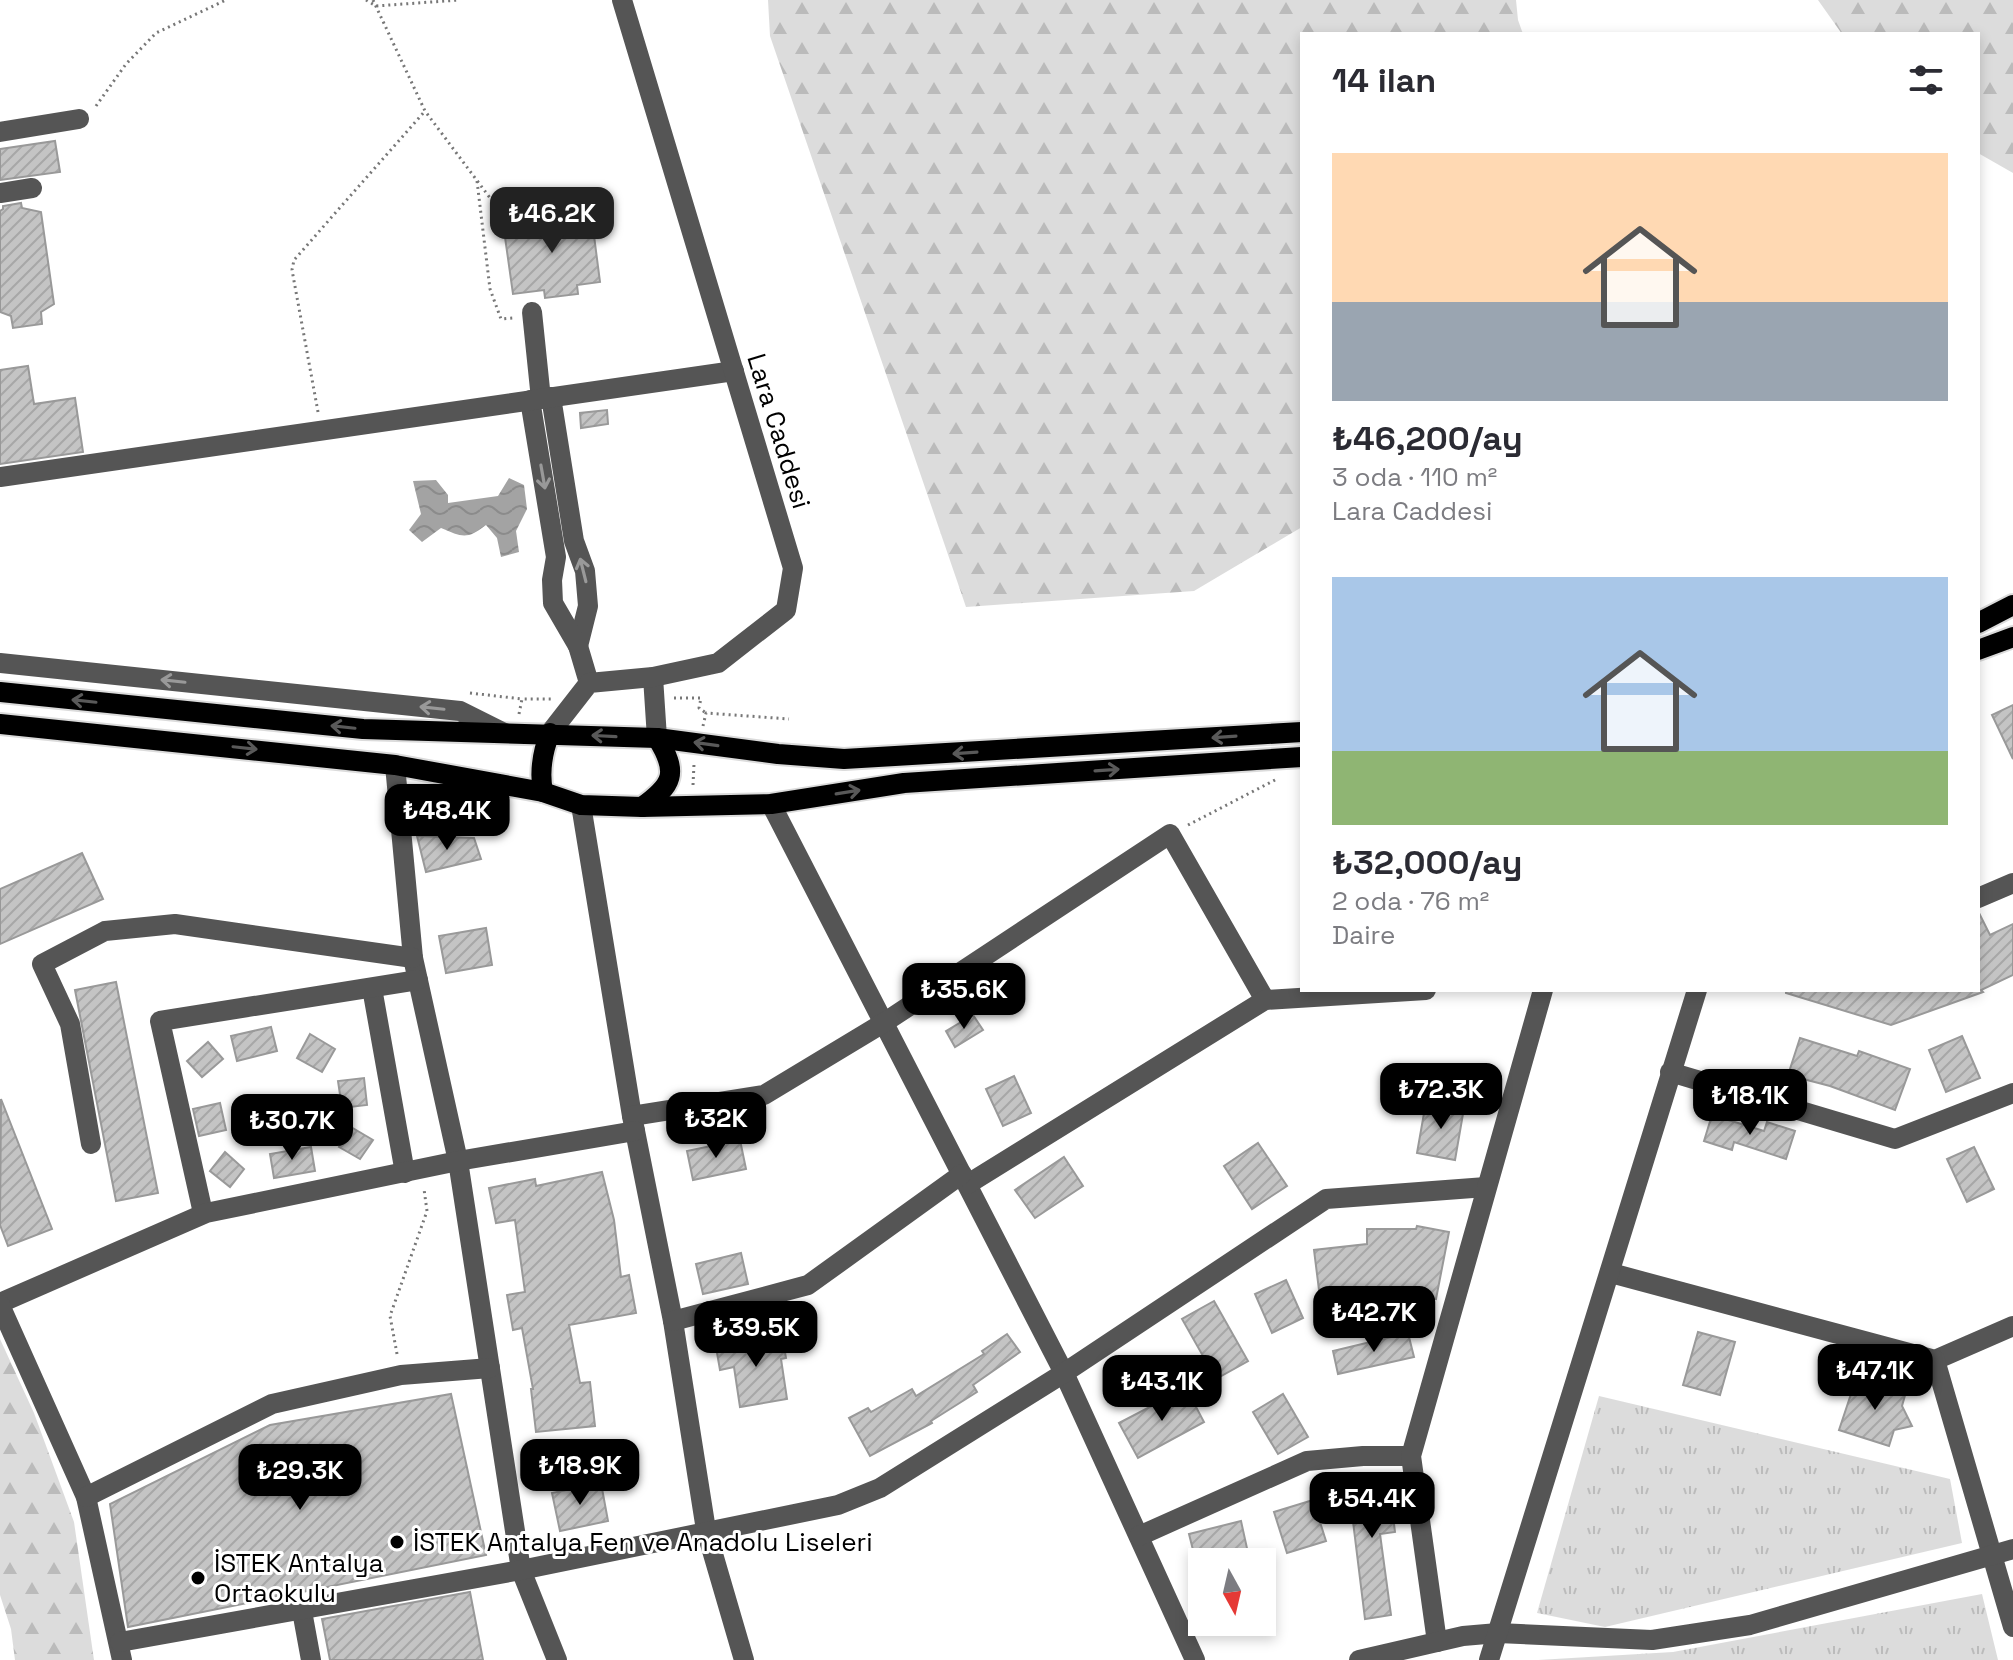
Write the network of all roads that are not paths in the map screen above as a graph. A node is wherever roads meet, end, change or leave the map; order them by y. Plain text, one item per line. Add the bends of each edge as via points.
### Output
1 (622, 0) edge
2 (79, 119) road end
3 (0, 132) edge
4 (32, 188) dead end
5 (0, 193) edge
6 (532, 314) road end
7 (734, 371) junction
8 (541, 399) junction
9 (0, 477) edge
10 (2013, 605) edge
11 (1980, 622) edge
12 (2013, 637) edge
13 (578, 646) junction
14 (1980, 649) edge
15 (0, 663) edge
16 (653, 677) junction
17 (589, 683) junction
18 (0, 692) edge
19 (0, 724) edge
20 (1300, 732) edge
21 (504, 733) junction
22 (550, 733) junction
23 (657, 738) junction
24 (395, 765) junction
25 (1295, 765) edge
26 (543, 792) junction
27 (771, 804) junction
28 (581, 805) junction
29 (642, 807) junction
30 (2013, 883) edge
31 (1980, 897) edge
32 (413, 958) junction
33 (418, 980) junction
34 (372, 988) junction
35 (1394, 992) edge
36 (1542, 992) edge
37 (1696, 992) edge
38 (1265, 1000) junction
39 (885, 1022) junction
40 (1670, 1072) junction
41 (2013, 1093) edge
42 (634, 1124) junction
43 (91, 1144) dead end
44 (458, 1161) junction
45 (413, 1171) junction
46 (965, 1179) junction
47 (1486, 1187) junction
48 (203, 1213) junction
49 (1611, 1273) junction
50 (0, 1304) edge
51 (673, 1321) junction
52 (2013, 1326) edge
53 (1935, 1360) junction
54 (490, 1368) junction
55 (1064, 1373) junction
56 (1411, 1456) junction
57 (86, 1497) junction
58 (706, 1530) junction
59 (1139, 1536) junction
60 (2004, 1552) edge
61 (521, 1570) junction
62 (302, 1611) junction
63 (2013, 1627) edge
64 (1498, 1633) junction
65 (1437, 1642) junction
66 (121, 1651) edge
67 (311, 1660) edge
68 (557, 1660) edge
69 (744, 1660) edge
70 (1195, 1660) edge
71 (1359, 1660) edge
72 (1489, 1660) edge

1 - 7 street, Lara Caddesi
2 - 3 street
4 - 5 street
6 - 8 street
7 - 8 street
7 - 16 street, Lara Caddesi via 793,568 786,610 718,663
8 - 9 street
13 -> 8 street via 588,606 585,571
8 -> 13 street via 556,557 553,603
10 - 11 main road
12 - 14 main road
13 - 17 street
21 -> 15 street via 460,711
16 - 17 street, Lara Caddesi
16 - 23 street
17 - 22 street
21 -> 18 main road via 363,729
19 -> 24 main road
20 -> 23 main road via 844,759
21 - 22 main road
23 -> 22 main road
22 - 26 main road via 541,761
23 - 29 main road via 669,756 670,776 664,791
24 - 26 main road
24 - 32 street
27 -> 25 main road via 904,783
26 - 28 main road
27 - 29 main road
27 - 39 street
28 - 29 main road
28 - 42 street
30 - 31 street
32 - 33 street
32 - 43 street via 175,924 105,931 42,964 70,1024
33 - 34 street
33 - 44 street
34 - 45 street
34 - 48 street via 160,1021
35 - 38 street
36 - 47 street
37 - 40 street
38 - 39 street via 1170,834
38 - 46 street
39 - 42 street via 764,1095
39 - 46 street
40 - 41 street via 1895,1139
40 - 49 street
42 - 44 street
42 - 51 street
44 - 45 street
44 - 54 street
45 - 48 street
46 - 51 street via 808,1285
46 - 55 street
47 - 55 street via 1326,1199
47 - 56 street
48 - 50 street
49 - 53 street
49 - 64 street
50 - 57 street
51 - 58 street
52 - 53 street
53 - 60 street
54 - 57 street via 401,1375 272,1404
54 - 61 street
55 - 58 street via 880,1488 838,1505
55 - 59 street
56 - 59 street via 1307,1461
56 - 65 street
57 - 66 street
58 - 61 street
58 - 69 street
59 - 70 street
60 - 63 street
60 - 64 street via 1722,1630 1652,1640
61 - 62 street
61 - 68 street
62 - 66 street
62 - 67 street
64 - 65 street
64 - 72 street
65 - 71 street

